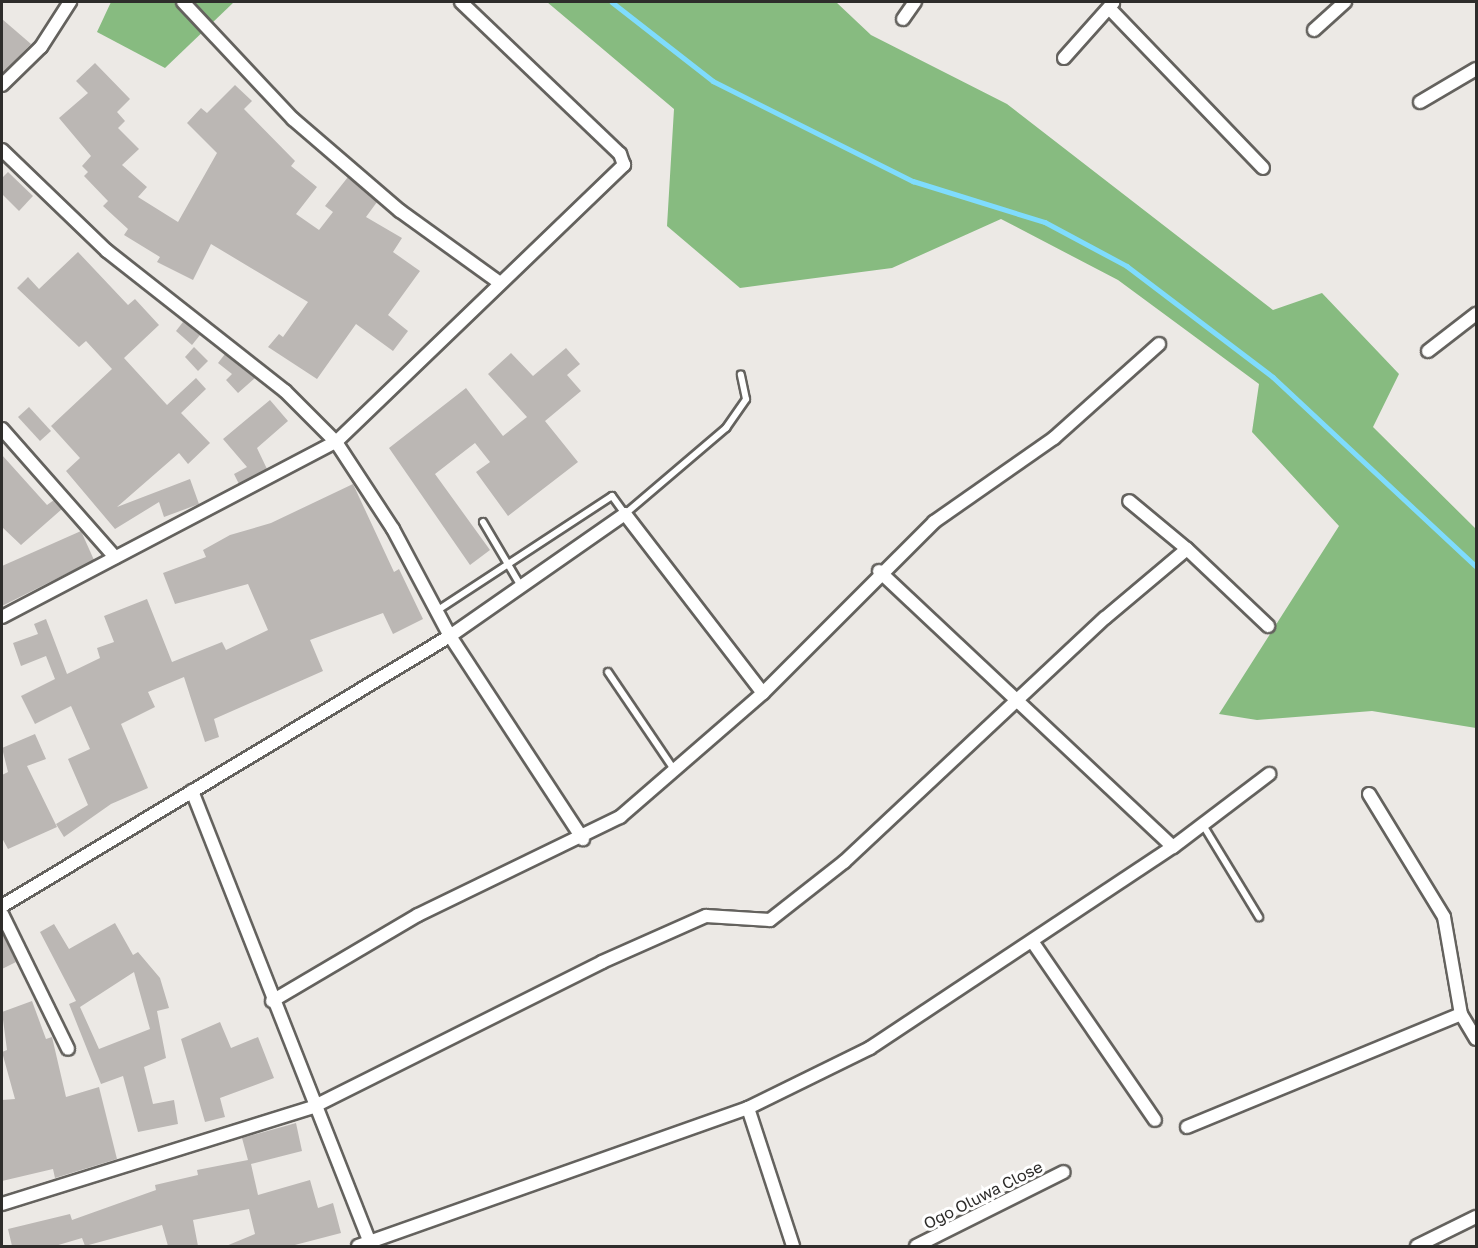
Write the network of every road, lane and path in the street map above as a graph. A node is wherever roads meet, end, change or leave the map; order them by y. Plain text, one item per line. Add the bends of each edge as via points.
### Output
1 (70, 2) edge
2 (183, 2) edge
3 (461, 2) edge
4 (915, 2) edge
5 (1345, 2) edge
6 (1112, 4) edge
7 (903, 19) dead end
8 (1314, 30) dead end
9 (1065, 58) dead end
10 (1476, 69) edge
11 (2, 85) edge
12 (1420, 102) dead end
13 (2, 150) edge
14 (1263, 168) dead end
15 (497, 281) junction
16 (1476, 314) edge
17 (1159, 344) dead end
18 (1428, 351) dead end
19 (741, 375) dead end
20 (2, 429) edge
21 (336, 442) junction
22 (1130, 501) dead end
23 (625, 514) junction
24 (483, 522) dead end
25 (1187, 549) junction
26 (116, 557) junction
27 (508, 565) junction
28 (879, 571) junction
29 (522, 589) junction
30 (438, 610) junction
31 (2, 617) edge
32 (1268, 626) dead end
33 (450, 636) junction
34 (608, 672) dead end
35 (763, 693) junction
36 (1017, 704) junction
37 (676, 772) junction
38 (1269, 774) dead end
39 (192, 791) junction
40 (1369, 794) dead end
41 (1203, 825) junction
42 (583, 839) junction
43 (1173, 847) junction
44 (2, 906) edge
45 (2, 914) edge
46 (1259, 917) dead end
47 (1032, 941) junction
48 (272, 1001) junction
49 (1461, 1014) junction
50 (1476, 1039) edge
51 (68, 1049) dead end
52 (313, 1107) junction
53 (748, 1108) junction
54 (1155, 1120) dead end
55 (1187, 1127) dead end
56 (1064, 1172) dead end
57 (2, 1204) edge
58 (1476, 1216) edge
59 (366, 1245) edge
60 (793, 1246) edge
61 (916, 1246) edge
62 (1417, 1246) edge

1 - 11 street via 41,47
2 - 15 street via 293,119 400,211
3 - 15 street via 620,154 624,165
4 - 7 street
5 - 8 street
6 - 9 street
6 - 14 street
10 - 12 street
13 - 21 street via 106,250 285,391
15 - 21 street
16 - 18 street
17 - 28 street via 1054,438 934,522
19 - 23 lane via 746,399 726,428
20 - 26 street
21 - 26 street
21 - 30 street
22 - 25 street
23 - 27 lane via 612,496
23 - 29 street
23 - 35 street
24 - 27 lane
25 - 32 street
25 - 36 street
26 - 31 street
27 - 29 lane
27 - 30 lane
28 - 35 street
28 - 36 street
29 - 33 street
30 - 33 street
33 - 39 street
33 - 42 street
34 - 37 lane
35 - 37 street
36 - 43 street
36 - 52 street via 844,862 770,920 709,915 602,962
37 - 42 street via 620,818
38 - 41 street
39 - 44 street
39 - 48 street
40 - 49 street via 1444,917
41 - 43 street
41 - 46 lane
42 - 48 street via 418,915
43 - 47 street
45 - 51 street
47 - 53 street via 870,1048
47 - 54 street
48 - 52 street
49 - 50 street
49 - 55 street
52 - 57 street
52 - 59 street via 353,1192
53 - 59 street
53 - 60 street
56 - 61 street, Ogo Oluwa Close
58 - 62 street

